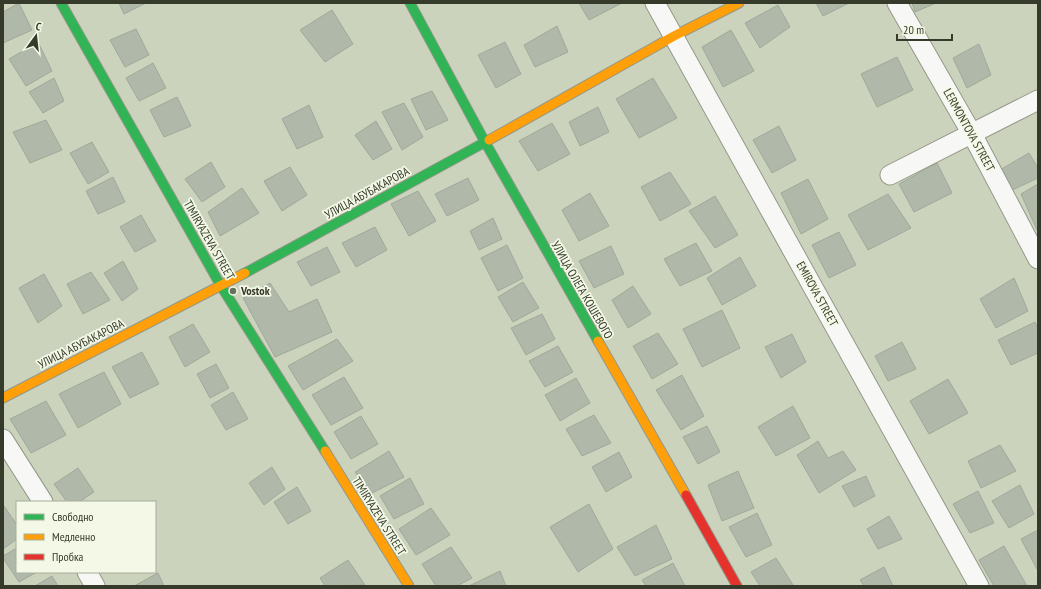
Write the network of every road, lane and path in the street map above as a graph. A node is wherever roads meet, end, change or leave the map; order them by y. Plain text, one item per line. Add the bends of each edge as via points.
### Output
1 (61, 3) edge
2 (410, 3) edge
3 (655, 3) edge
4 (738, 3) edge
5 (896, 3) edge
6 (674, 36) junction
7 (1038, 100) edge
8 (972, 134) junction
9 (485, 142) junction
10 (890, 175) dead end
11 (1038, 259) edge
12 (220, 286) junction
13 (3, 398) edge
14 (3, 439) edge
15 (42, 501) edge
16 (87, 573) edge
17 (95, 586) edge
18 (409, 586) edge
19 (737, 586) edge
20 (979, 586) edge

1 - 12 street, TIMIRYAZEVA STREET
2 - 9 street, УЛИЦА ОЛЕГА КОШЕВОГО
3 - 6 street, EMIROVA STREET
4 - 6 street, УЛИЦА АБУБАКАРОВА
5 - 8 street, LERMONTOVA STREET
6 - 9 street, УЛИЦА АБУБАКАРОВА
6 - 20 street, EMIROVA STREET
7 - 8 street
8 - 10 street
8 - 11 street, LERMONTOVA STREET
9 - 12 street, УЛИЦА АБУБАКАРОВА
9 - 19 street, УЛИЦА ОЛЕГА КОШЕВОГО
12 - 13 street, УЛИЦА АБУБАКАРОВА
12 - 18 street, TIMIRYAZEVA STREET
14 - 15 street
16 - 17 street

